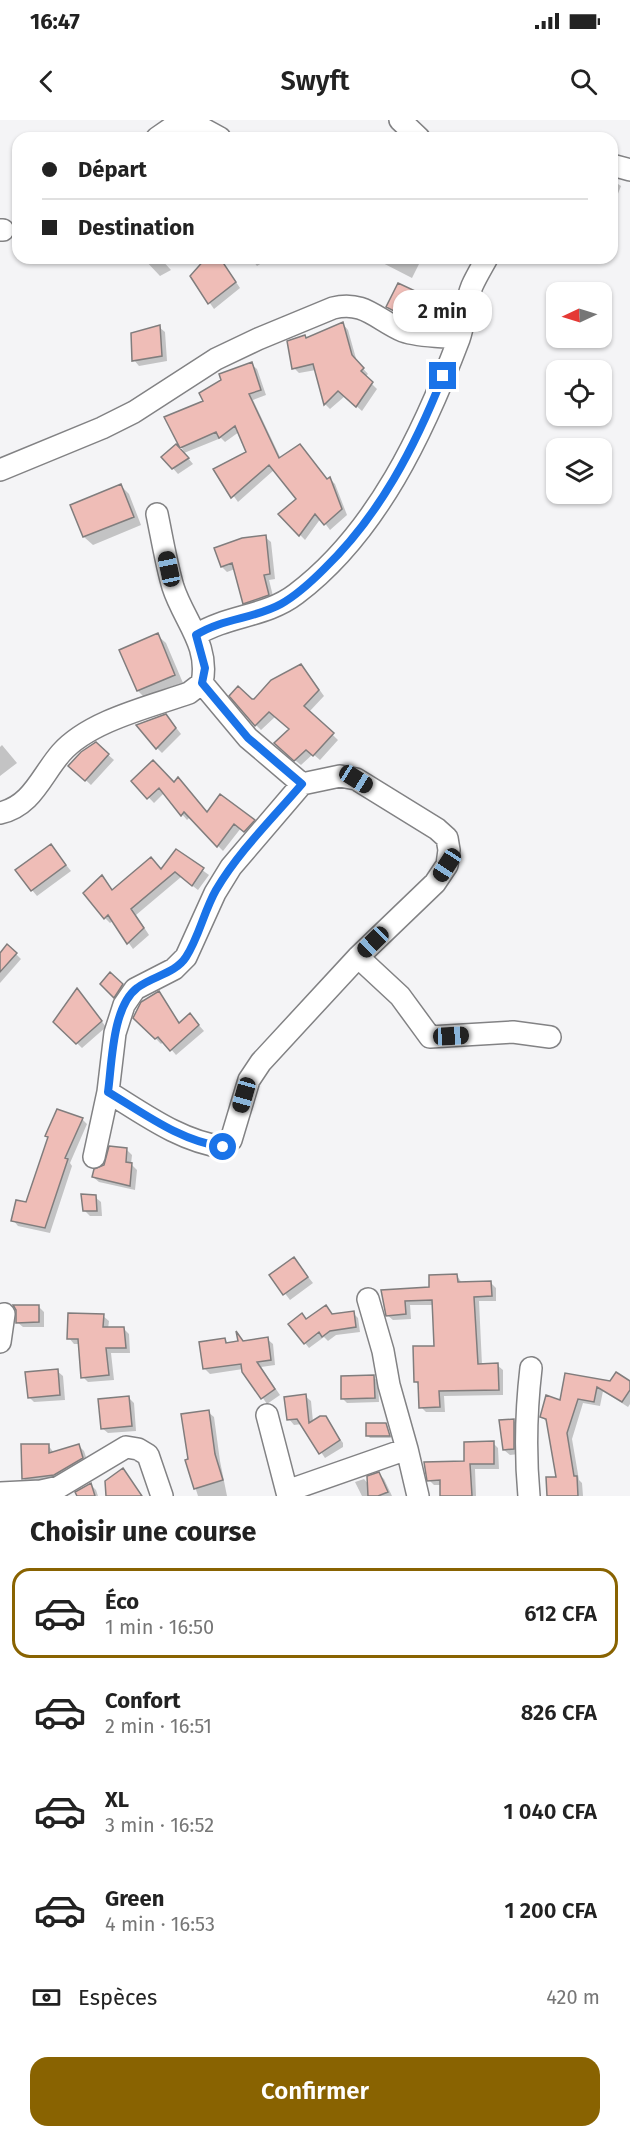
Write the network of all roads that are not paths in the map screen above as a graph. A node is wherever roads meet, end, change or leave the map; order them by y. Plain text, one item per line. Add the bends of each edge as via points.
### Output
1 (185, 120) edge
2 (400, 120) edge
3 (166, 132) edge
4 (208, 132) edge
5 (413, 132) edge
6 (484, 264) edge
7 (459, 338) junction
8 (0, 470) edge
9 (157, 514) dead end
10 (196, 635) junction
11 (202, 683) junction
12 (302, 784) junction
13 (0, 813) edge
14 (358, 957) junction
15 (550, 1037) dead end
16 (108, 1092) junction
17 (94, 1157) dead end
18 (368, 1299) dead end
19 (4, 1314) dead end
20 (0, 1342) edge
21 (531, 1368) dead end
22 (267, 1415) dead end
23 (407, 1449) junction
24 (0, 1493) edge
25 (287, 1494) edge
26 (162, 1496) edge
27 (417, 1496) edge
28 (529, 1496) edge

1 - 3 street
1 - 4 street
2 - 5 street
6 - 7 street via 471,287
7 - 8 street via 403,331 361,308 333,308 216,359 102,428
7 - 10 street via 405,458 383,498 346,547 313,580 280,605 224,621
9 - 10 street via 173,587
10 - 11 street via 205,668
11 - 12 street via 248,738
11 - 13 street via 189,693 94,727 76,738 25,802
12 - 14 street via 340,776 356,779 447,838 447,865 435,883
12 - 16 street via 231,867 186,957 174,969 135,990 124,1005 115,1033
14 - 15 street via 400,996 430,1037 513,1032
14 - 16 street via 261,1062 249,1080 231,1140 223,1147 171,1130
16 - 17 street
18 - 23 street
19 - 20 street
21 - 28 street via 526,1438
22 - 25 street
23 - 25 street
23 - 27 street
24 - 26 street via 58,1486 126,1447 148,1455

